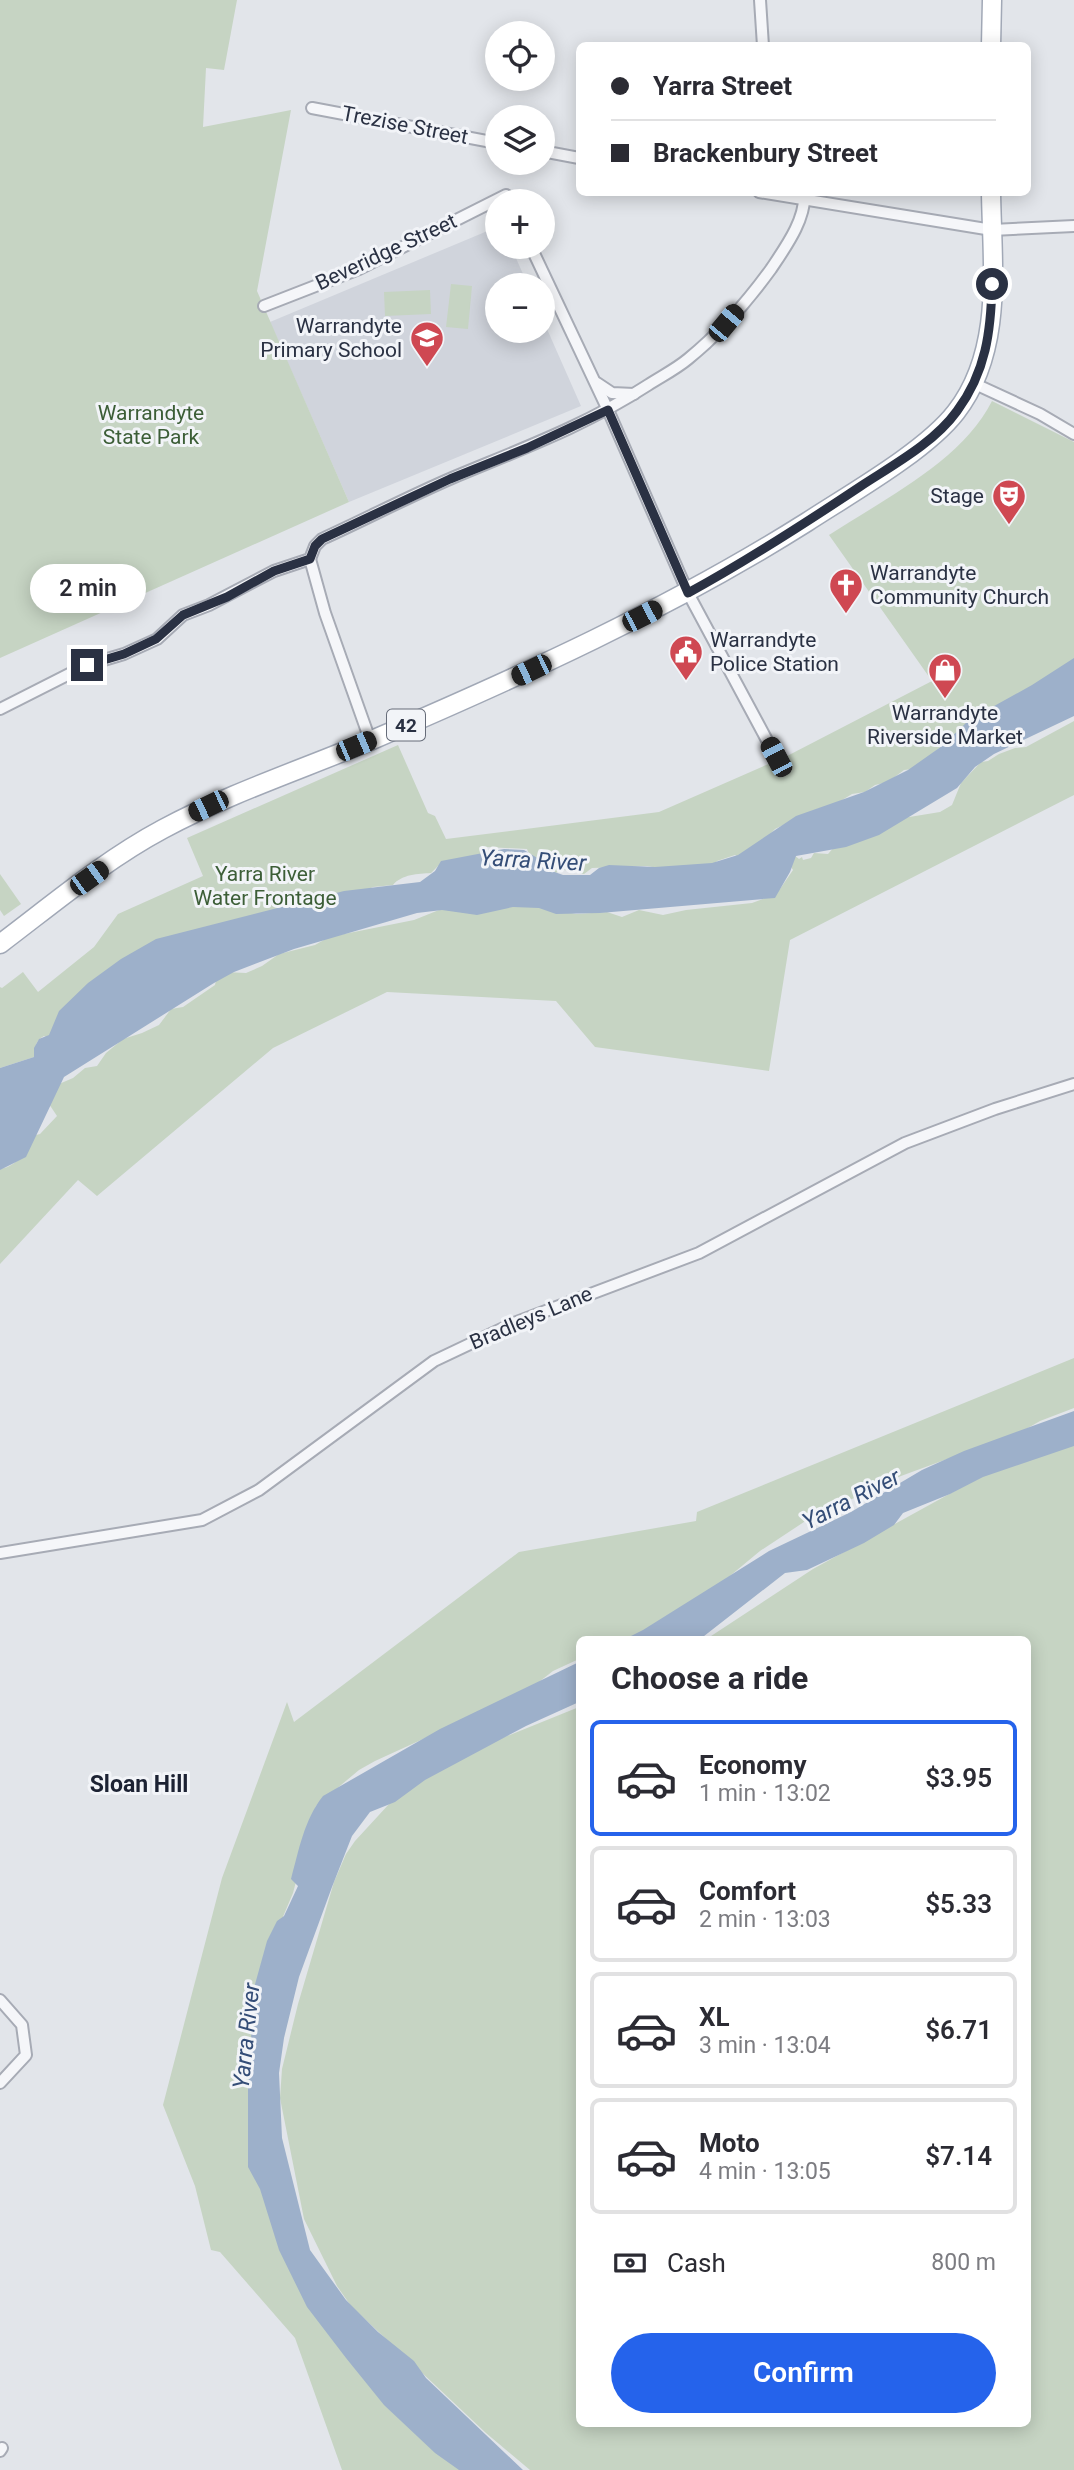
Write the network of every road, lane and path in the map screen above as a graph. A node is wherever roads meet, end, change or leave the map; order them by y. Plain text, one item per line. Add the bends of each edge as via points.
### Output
1 (760, 0) edge
2 (992, 0) edge
3 (763, 42) edge
4 (991, 42) edge
5 (312, 108) dead end
6 (485, 141) edge
7 (555, 153) edge
8 (576, 157) edge
9 (991, 196) edge
10 (805, 197) edge
11 (485, 209) edge
12 (1074, 226) edge
13 (992, 230) junction
14 (537, 259) edge
15 (264, 306) dead end
16 (594, 382) junction
17 (973, 383) junction
18 (635, 394) junction
19 (608, 410) junction
20 (1074, 434) edge
21 (310, 559) junction
22 (688, 593) junction
23 (0, 709) edge
24 (370, 740) junction
25 (776, 757) dead end
26 (0, 944) edge
27 (1074, 1084) edge
28 (0, 1553) edge
29 (0, 2000) edge
30 (0, 2083) edge

1 - 3 street
2 - 4 main road
5 - 6 street, Trezise Street
7 - 8 street
9 - 13 main road, 42
10 - 13 street
10 - 18 street via 784,250 726,323 687,360
11 - 15 street, Beveridge Street via 359,269
12 - 13 street
13 - 17 main road, 42 via 989,341
14 - 16 street
16 - 18 street via 612,393
16 - 19 street
17 - 20 street
17 - 22 main road, 42 via 957,411 910,453
18 - 19 street
19 - 21 street via 322,539
19 - 22 street
21 - 23 street via 274,571 183,615 156,639 87,665
21 - 24 street
22 - 24 main road, 42 via 509,680
22 - 25 street
24 - 26 main road, 42 via 208,806 162,830 116,858
27 - 28 street, Bradleys Lane via 905,1143 699,1253 514,1323 434,1361 259,1490 202,1520
29 - 30 street via 22,2025 26,2055

